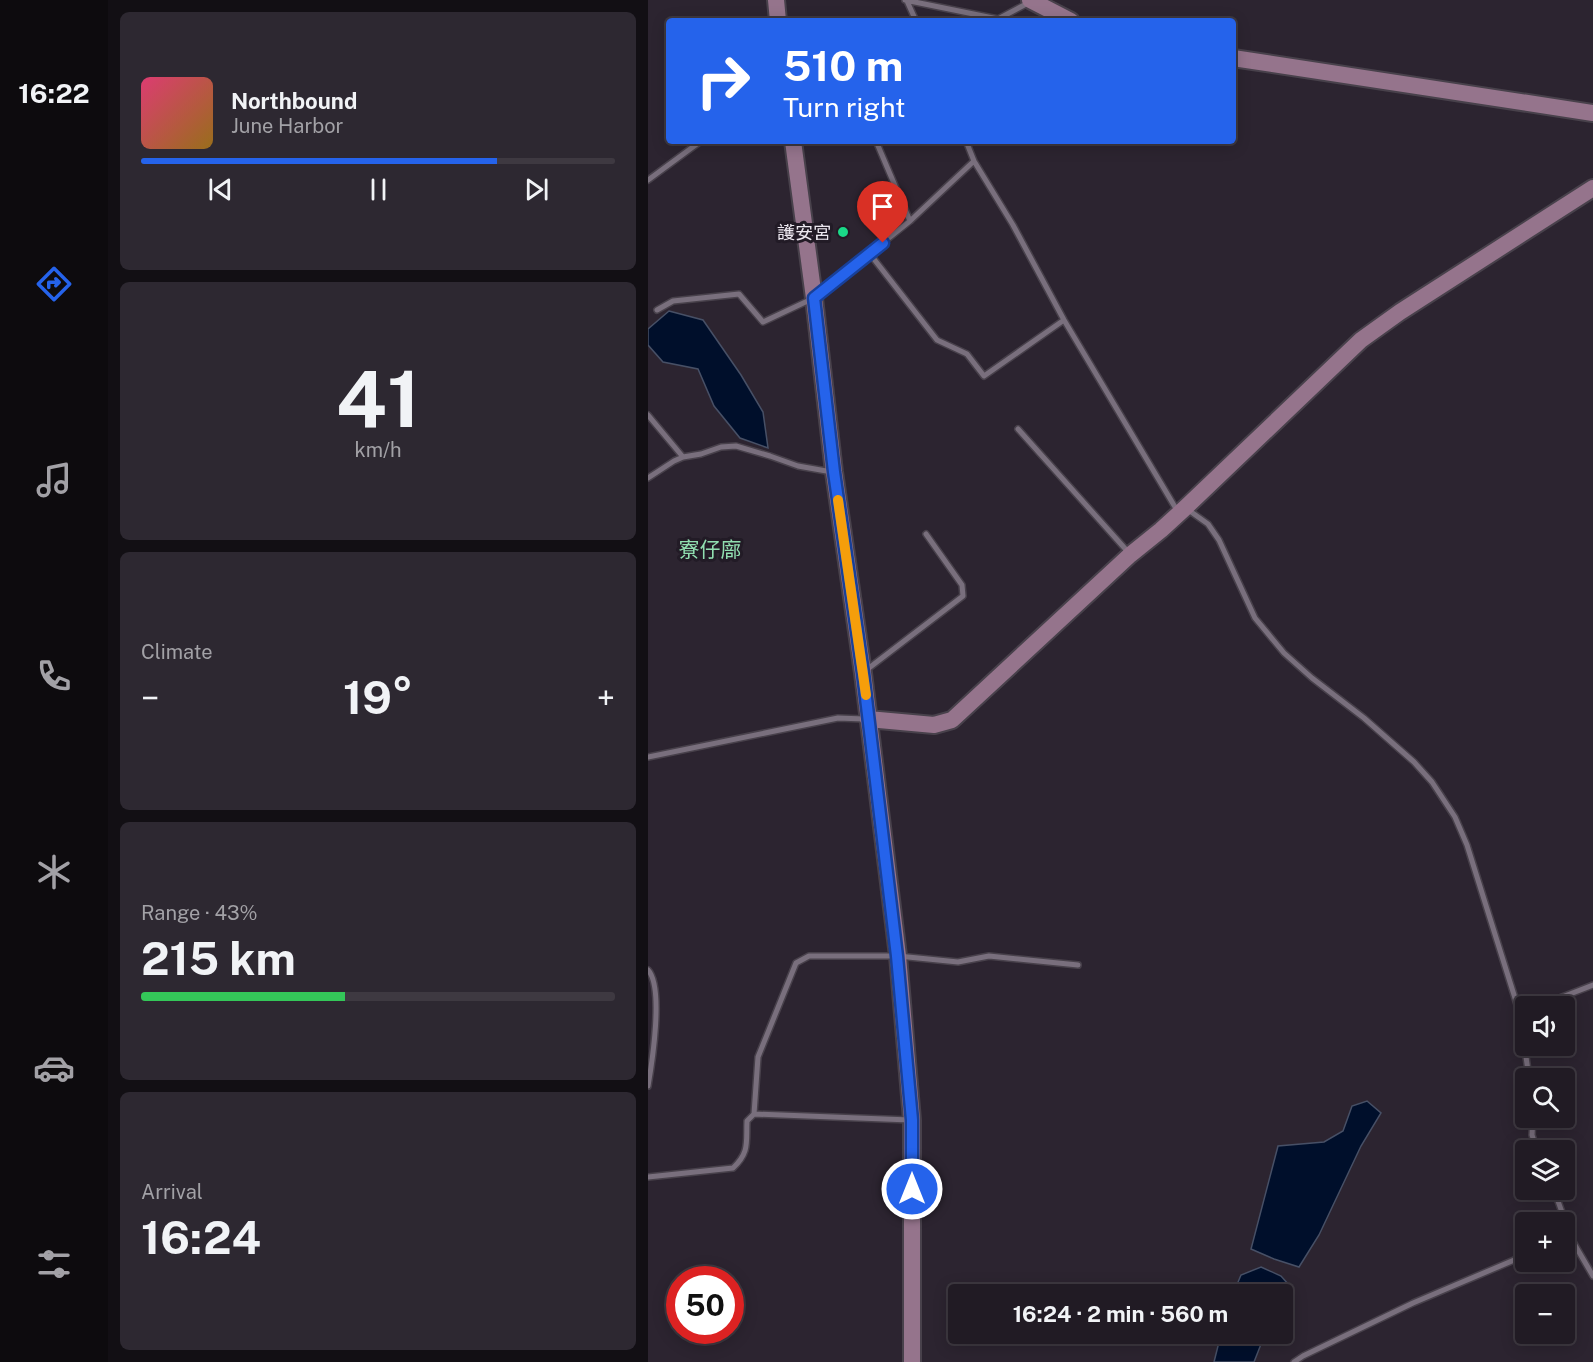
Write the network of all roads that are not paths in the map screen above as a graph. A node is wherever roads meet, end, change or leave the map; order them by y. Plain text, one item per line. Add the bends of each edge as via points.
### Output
1 (776, 0) edge
2 (906, 1) edge
3 (1031, 1) edge
4 (778, 18) edge
5 (914, 18) edge
6 (989, 18) edge
7 (1002, 18) edge
8 (1065, 18) edge
9 (1236, 58) edge
10 (1593, 113) edge
11 (697, 144) edge
12 (793, 144) edge
13 (877, 144) edge
14 (967, 144) edge
15 (974, 160) junction
16 (648, 180) edge
17 (1593, 188) edge
18 (910, 222) junction
19 (870, 254) junction
20 (814, 298) junction
21 (657, 310) dead end
22 (1064, 320) junction
23 (648, 415) edge
24 (1018, 429) dead end
25 (682, 457) junction
26 (834, 472) junction
27 (648, 478) edge
28 (1182, 511) junction
29 (926, 534) dead end
30 (1130, 555) junction
31 (863, 673) junction
32 (868, 719) junction
33 (649, 755) edge
34 (897, 956) junction
35 (1078, 965) dead end
36 (648, 970) edge
37 (1593, 985) edge
38 (1517, 996) edge
39 (1565, 996) edge
40 (648, 1086) edge
41 (754, 1114) junction
42 (912, 1120) junction
43 (648, 1177) edge
44 (1575, 1245) edge
45 (1515, 1261) edge
46 (1593, 1276) edge
47 (912, 1362) edge
48 (1294, 1362) edge

1 - 4 main road
2 - 5 lane
2 - 6 lane
3 - 7 lane
3 - 8 main road
9 - 10 main road
11 - 16 lane
12 - 20 main road
13 - 18 lane
14 - 15 lane
15 - 18 lane
15 - 22 lane
17 - 28 main road via 1361,340
18 - 19 lane
19 - 20 lane
19 - 22 lane via 937,340 967,354 984,376
20 - 21 lane via 763,322 739,294 673,301
20 - 26 main road
22 - 28 lane
23 - 25 lane
24 - 30 lane
25 - 26 lane via 736,446 798,466
25 - 27 lane
26 - 31 main road
28 - 30 main road
28 - 38 lane via 1208,524 1256,618 1284,653 1364,718 1432,782 1467,845
29 - 31 lane via 962,585 963,596
30 - 32 main road via 951,720 934,725
31 - 32 main road
32 - 33 lane via 838,718
32 - 34 main road
34 - 35 lane via 958,962 989,956
34 - 41 lane via 809,956 795,963 758,1057
34 - 42 main road
36 - 40 lane via 655,995 656,1037
37 - 39 lane
41 - 42 lane
41 - 43 lane via 747,1120 746,1151 734,1168
42 - 47 main road
44 - 46 lane
45 - 48 lane via 1413,1303

